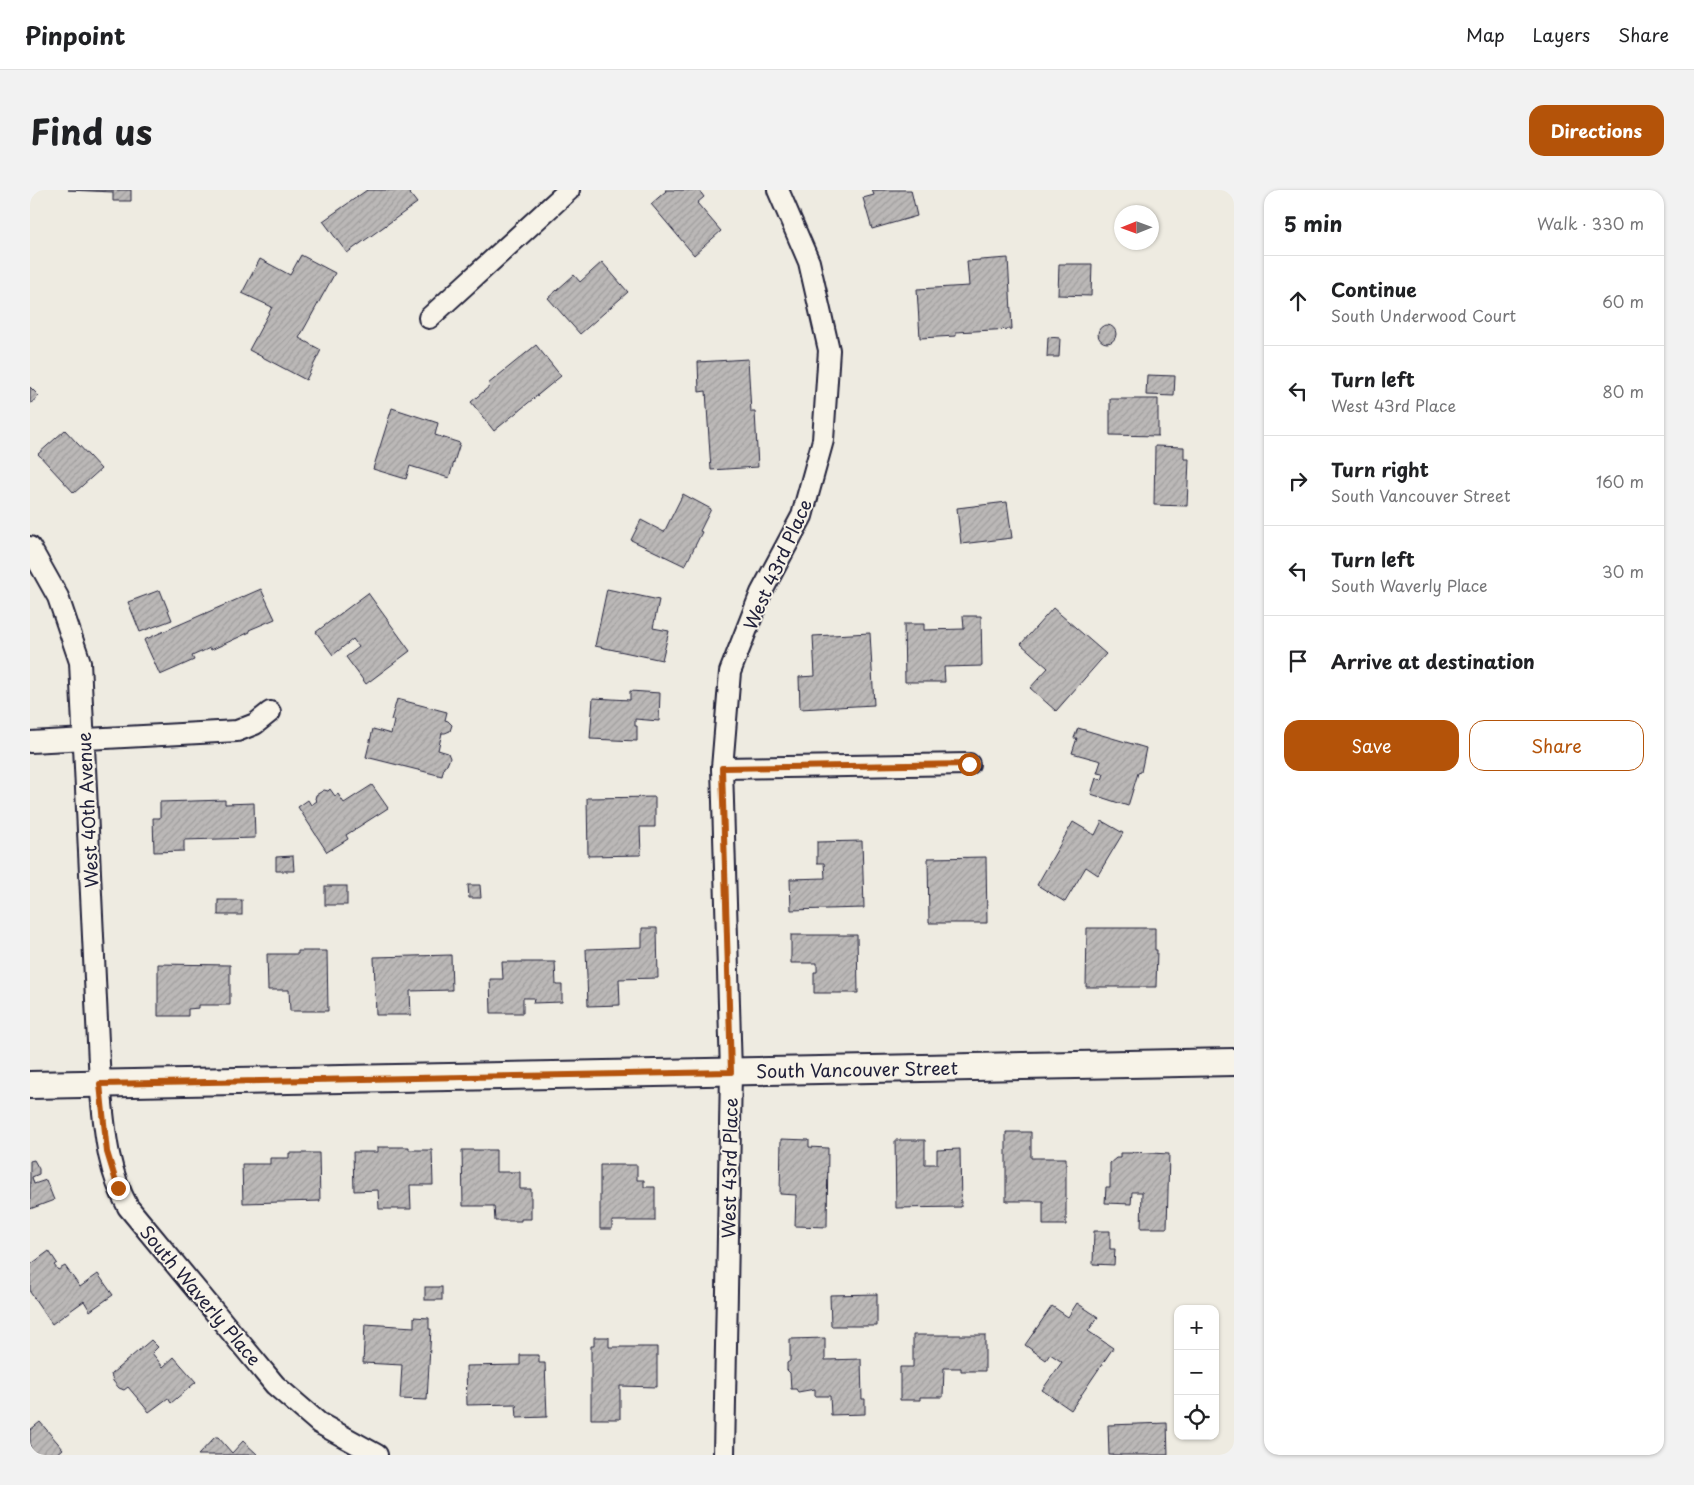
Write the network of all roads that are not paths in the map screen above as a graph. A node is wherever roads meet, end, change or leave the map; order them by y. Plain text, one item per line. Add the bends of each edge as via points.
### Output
1 (570, 190) edge
2 (778, 190) edge
3 (429, 318) dead end
4 (30, 546) edge
5 (270, 712) dead end
6 (84, 739) junction
7 (30, 742) edge
8 (969, 764) dead end
9 (722, 768) junction
10 (1234, 1062) edge
11 (731, 1072) junction
12 (100, 1084) junction
13 (30, 1086) edge
14 (378, 1455) edge
15 (724, 1455) edge

1 - 3 street
2 - 9 street, West 43rd Place via 809,262 829,350 824,440 802,516 761,593 730,672
4 - 6 street, West 40th Avenue via 58,597 80,662
5 - 6 street via 256,724 237,731
6 - 7 street
6 - 12 street, West 40th Avenue
8 - 9 street
9 - 11 street, West 43rd Place
10 - 11 street, South Vancouver Street
11 - 12 street, South Vancouver Street
11 - 15 street, West 43rd Place
12 - 13 street, South Vancouver Street
12 - 14 street, South Waverly Place via 107,1152 118,1188 128,1207 275,1385 319,1423

